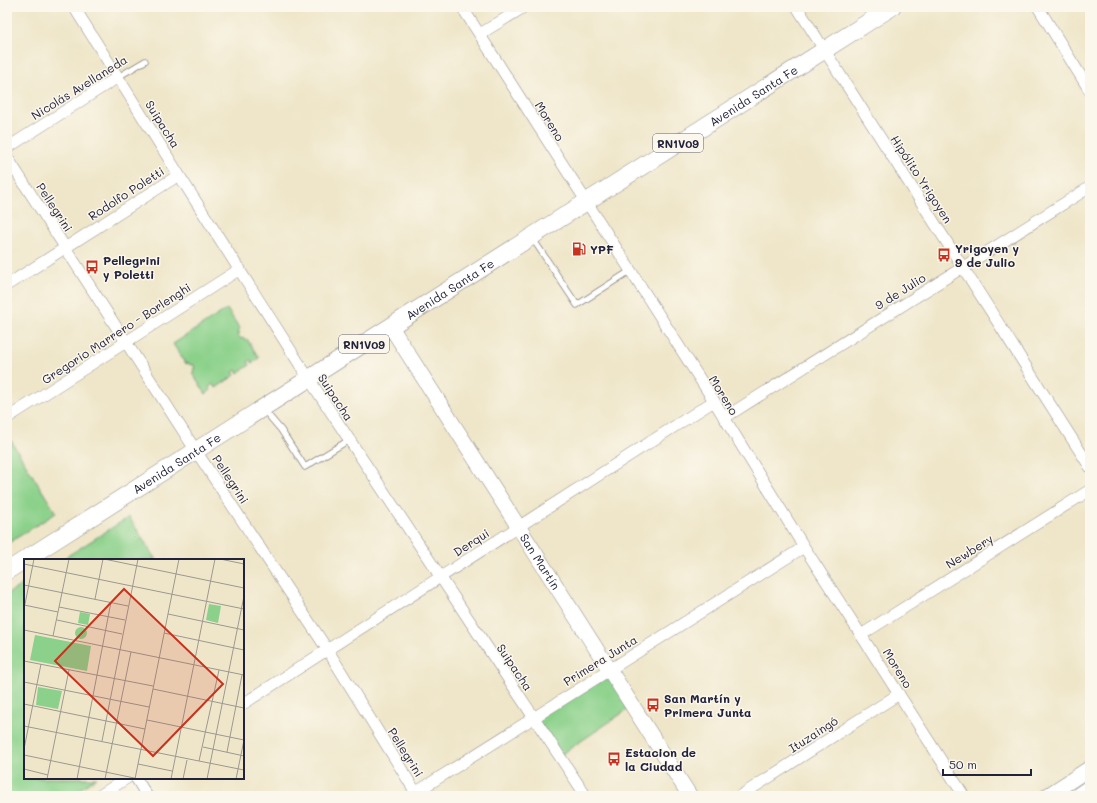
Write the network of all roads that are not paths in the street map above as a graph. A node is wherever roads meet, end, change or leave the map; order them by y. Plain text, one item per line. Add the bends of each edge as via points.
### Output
1 (74, 7) edge
2 (462, 7) edge
3 (524, 7) edge
4 (797, 7) edge
5 (892, 7) edge
6 (1038, 7) edge
7 (480, 34) junction
8 (824, 50) junction
9 (145, 61) dead end
10 (118, 77) junction
11 (1090, 91) edge
12 (7, 148) edge
13 (7, 158) edge
14 (179, 175) junction
15 (1090, 187) edge
16 (586, 202) junction
17 (532, 237) junction
18 (65, 247) junction
19 (963, 267) junction
20 (240, 270) junction
21 (630, 271) junction
22 (7, 285) edge
23 (390, 326) junction
24 (127, 342) junction
25 (309, 379) junction
26 (714, 401) junction
27 (262, 408) junction
28 (7, 418) edge
29 (724, 418) junction
30 (349, 440) junction
31 (196, 450) junction
32 (1090, 467) edge
33 (1090, 490) edge
34 (518, 527) junction
35 (804, 546) junction
36 (26, 559) edge
37 (24, 560) edge
38 (7, 571) edge
39 (440, 577) junction
40 (861, 635) junction
41 (327, 649) junction
42 (609, 670) junction
43 (900, 694) junction
44 (244, 703) edge
45 (534, 718) junction
46 (1090, 768) edge
47 (125, 779) edge
48 (137, 779) edge
49 (1090, 787) edge
50 (414, 795) edge
51 (99, 796) edge
52 (147, 796) edge
53 (586, 796) edge
54 (690, 796) edge
55 (740, 796) edge
56 (964, 796) edge
57 (1047, 796) edge
58 (1077, 796) edge

1 - 10 street, Suipacha
2 - 7 street, Moreno
3 - 7 street
4 - 8 street, Hipólito Yrigoyen
5 - 8 main road, Avenida Santa Fe / RN1V09
6 - 11 street
7 - 16 street, Moreno
8 - 16 main road, Avenida Santa Fe / RN1V09
8 - 19 street, Hipólito Yrigoyen
9 - 10 lane, Nicolás Avellaneda
10 - 12 street, Nicolás Avellaneda
10 - 14 street, Suipacha
13 - 18 street, Pellegrini
14 - 18 street, Rodolfo Poletti
14 - 20 street, Suipacha
15 - 19 street, 9 de Julio
16 - 17 main road, Avenida Santa Fe / RN1V09
16 - 21 street, Moreno
17 - 21 lane via 577,305
17 - 23 main road, Avenida Santa Fe / RN1V09
18 - 22 street, Rodolfo Poletti
18 - 24 street, Pellegrini
19 - 29 street, 9 de Julio
19 - 32 street, Hipólito Yrigoyen
20 - 24 street, Gregorio Marrero - Borlenghi
20 - 25 street, Suipacha
21 - 26 street, Moreno
23 - 25 main road, Avenida Santa Fe / RN1V09
23 - 34 main road, San Martín
24 - 28 street, Gregorio Marrero - Borlenghi
24 - 31 street, Pellegrini
25 - 27 main road, Avenida Santa Fe / RN1V09
25 - 30 street, Suipacha
26 - 29 street, Moreno
26 - 34 street, Derqui
27 - 30 lane via 305,467
27 - 31 main road, Avenida Santa Fe / RN1V09
29 - 35 street, Moreno
30 - 39 street, Suipacha
31 - 36 main road, Avenida Santa Fe / RN1V09
31 - 41 street, Pellegrini
33 - 40 street, Newbery
34 - 39 street, Derqui
34 - 42 main road, San Martín
35 - 40 street, Moreno
35 - 42 street, Primera Junta
37 - 38 main road, Avenida Santa Fe / RN1V09
39 - 41 street, Derqui
39 - 45 street, Suipacha
40 - 43 street, Moreno
41 - 44 street, Derqui
41 - 50 street, Pellegrini
42 - 45 street, Primera Junta
42 - 54 main road, San Martín
43 - 55 street, Ituzaingó
43 - 56 street, Moreno
45 - 50 street, Primera Junta
45 - 53 street, Suipacha
46 - 57 main road
47 - 51 street
48 - 52 street
49 - 58 main road

